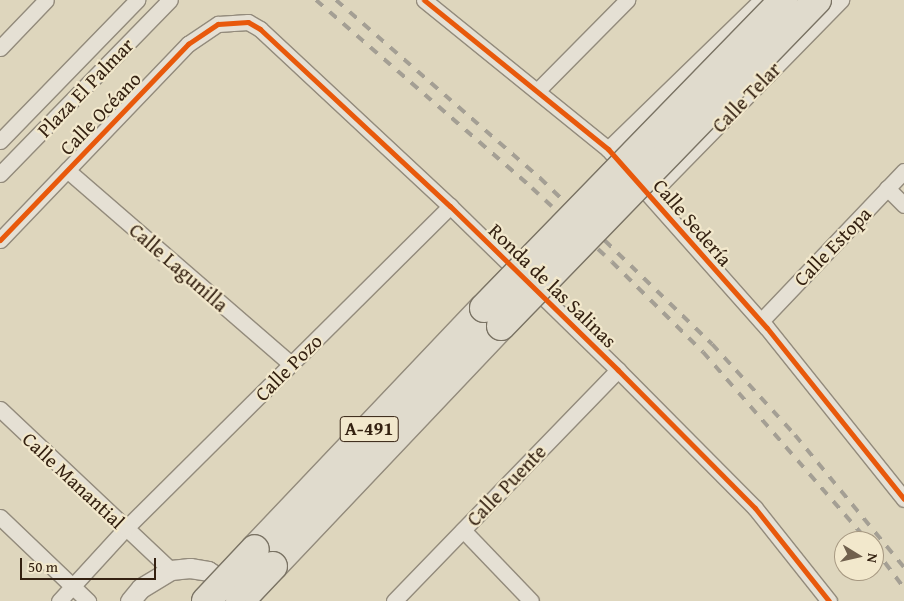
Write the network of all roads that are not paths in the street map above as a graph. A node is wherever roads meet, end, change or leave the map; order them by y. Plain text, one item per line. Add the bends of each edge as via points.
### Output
1 (46, 0) edge
2 (137, 0) edge
3 (170, 0) edge
4 (424, 0) edge
5 (627, 0) edge
6 (761, 0) edge
7 (783, 0) edge
8 (817, 0) edge
9 (841, 0) edge
10 (231, 21) joint
11 (0, 48) edge
12 (538, 90) junction
13 (0, 141) edge
14 (608, 149) junction
15 (67, 170) junction
16 (904, 171) edge
17 (0, 174) edge
18 (887, 188) junction
19 (650, 194) junction
20 (904, 204) edge
21 (450, 206) junction
22 (0, 240) edge
23 (492, 317) junction
24 (761, 321) junction
25 (291, 364) junction
26 (618, 370) junction
27 (0, 409) edge
28 (904, 499) edge
29 (0, 517) edge
30 (126, 528) junction
31 (463, 530) junction
32 (264, 558) junction
33 (171, 570) junction
34 (73, 585) junction
35 (59, 601) edge
36 (88, 601) edge
37 (130, 601) edge
38 (206, 601) edge
39 (240, 601) edge
40 (246, 601) edge
41 (394, 601) edge
42 (531, 601) edge
43 (829, 601) edge

1 - 11 street
2 - 13 street, Plaza El Palmar
3 - 17 street, Plaza El Palmar
4 - 12 street, Calle Sedería
5 - 12 street
6 - 14 street
7 - 23 highway, A-491, bridge
8 - 23 highway, A-491, bridge
9 - 19 street, Calle Telar
10 - 15 street, Calle Océano via 218,24 188,44
10 - 21 street, Ronda de las Salinas via 248,22 260,29
12 - 14 street, Calle Sedería
14 - 19 street, Calle Sedería
15 - 22 street, Calle Océano
15 - 25 street, Calle Lagunilla
16 - 18 street, Calle Estopa
18 - 20 street
18 - 24 street, Calle Estopa
19 - 24 street, Calle Sedería via 661,211
21 - 25 street, Calle Pozo
21 - 26 street, Ronda de las Salinas
23 - 32 highway, A-491
24 - 28 street, Calle Sedería
25 - 30 street, Calle Pozo
26 - 31 street, Calle Puente
26 - 43 street, Ronda de las Salinas via 755,508
27 - 30 street, Calle Manantial
29 - 34 street
30 - 33 street, Calle Manantial
30 - 34 street, Calle Pozo
31 - 41 street, Calle Puente
31 - 42 street
32 - 38 highway, A-491, bridge
32 - 39 highway, A-491, bridge
33 - 37 street via 141,588
33 - 40 street via 190,568 208,571 225,579
34 - 35 street, Calle Pozo
34 - 36 street

